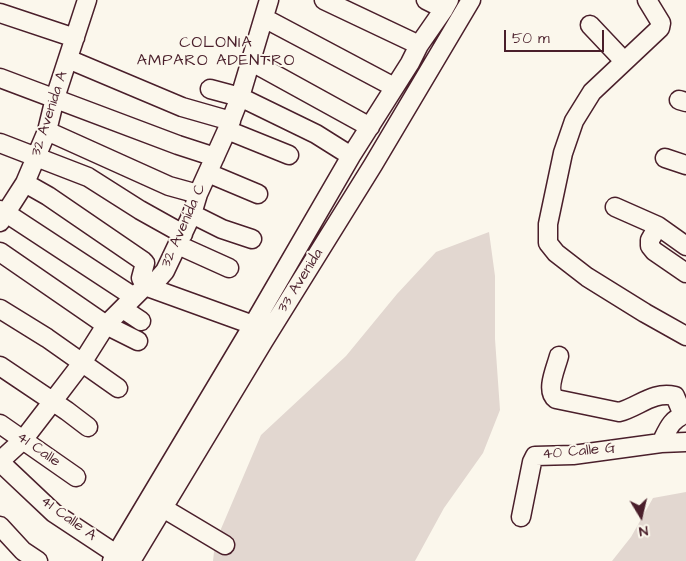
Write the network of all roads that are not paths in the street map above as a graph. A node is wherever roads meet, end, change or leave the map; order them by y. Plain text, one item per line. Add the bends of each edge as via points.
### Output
1 (87, 0) edge
2 (269, 0) edge
3 (324, 0) edge
4 (426, 0) edge
5 (471, 0) edge
6 (647, 0) edge
7 (447, 5) edge
8 (0, 13) edge
9 (264, 18) junction
10 (590, 25) dead end
11 (75, 38) junction
12 (419, 45) junction
13 (68, 59) junction
14 (624, 61) junction
15 (252, 62) junction
16 (410, 63) junction
17 (428, 74) junction
18 (0, 78) edge
19 (394, 87) junction
20 (210, 89) dead end
21 (55, 98) junction
22 (240, 98) junction
23 (229, 126) junction
24 (370, 127) junction
25 (47, 131) junction
26 (0, 142) edge
27 (37, 156) junction
28 (289, 156) dead end
29 (350, 156) junction
30 (215, 157) junction
31 (665, 158) dead end
32 (686, 165) edge
33 (208, 174) junction
34 (25, 183) junction
35 (198, 194) junction
36 (258, 194) dead end
37 (615, 207) dead end
38 (192, 214) junction
39 (2, 215) edge
40 (658, 226) junction
41 (180, 240) junction
42 (252, 240) dead end
43 (686, 246) edge
44 (0, 252) edge
45 (229, 268) dead end
46 (686, 273) edge
47 (134, 297) junction
48 (0, 309) edge
49 (141, 321) dead end
50 (106, 325) junction
51 (253, 325) junction
52 (686, 336) edge
53 (138, 341) dead end
54 (558, 356) dead end
55 (82, 363) junction
56 (0, 366) edge
57 (118, 388) dead end
58 (53, 401) junction
59 (684, 415) edge
60 (0, 424) edge
61 (88, 427) dead end
62 (23, 440) junction
63 (686, 442) edge
64 (661, 443) junction
65 (0, 461) edge
66 (76, 477) dead end
67 (163, 508) junction
68 (521, 516) dead end
69 (0, 526) edge
70 (225, 545) dead end
71 (124, 559) edge
72 (38, 561) edge

1 - 11 street, 32 Avenida A
2 - 9 street, 32 Avenida C
3 - 12 street
4 - 7 street
5 - 17 street, 33 Avenida
6 - 14 street via 662,23
7 - 12 street, 33 Avenida
8 - 11 street
9 - 15 street, 32 Avenida C
9 - 19 street
10 - 14 street
11 - 13 street, 32 Avenida A
12 - 16 street, 33 Avenida
13 - 21 street, 32 Avenida A
13 - 23 street
14 - 52 street via 592,92 574,121 563,152 548,224 548,243 587,277
15 - 22 street, 32 Avenida C
15 - 24 street
16 - 17 street
16 - 19 street, 33 Avenida
17 - 67 street, 33 Avenida
18 - 21 street
19 - 24 street, 33 Avenida
20 - 22 street
21 - 25 street, 32 Avenida A
21 - 30 street
22 - 23 street, 32 Avenida C
22 - 29 street via 316,134
23 - 28 street
23 - 30 street, 32 Avenida C
24 - 29 street, 33 Avenida
25 - 27 street, 32 Avenida A
25 - 35 street via 169,186
26 - 27 street
27 - 34 street, 32 Avenida A
27 - 41 street via 88,176
29 - 51 street, 33 Avenida
30 - 33 street, 32 Avenida C
31 - 32 street
33 - 35 street, 32 Avenida C
33 - 36 street
34 - 39 street, 32 Avenida A
34 - 47 street via 145,263
35 - 38 street, 32 Avenida C
37 - 40 street
38 - 41 street, 32 Avenida C
38 - 42 street
39 - 47 street
40 - 43 street
40 - 46 street via 650,246
41 - 45 street
41 - 47 street, 32 Avenida C via 165,271
44 - 50 street
47 - 49 street
47 - 50 street, 32 Avenida C
47 - 51 street
48 - 55 street
50 - 53 street
50 - 55 street, 32 Avenida C
51 - 71 street, 33 Avenida
54 - 59 street via 551,389 556,398 619,412 641,401 670,395 675,396
55 - 57 street
55 - 58 street, 32 Avenida C
56 - 58 street
58 - 61 street
58 - 62 street, 32 Avenida C
59 - 64 street via 671,422
60 - 62 street, 41 Calle
62 - 65 street, 32 Avenida C
62 - 66 street, 41 Calle
63 - 64 street, 40 Calle G
64 - 68 street, 40 Calle G via 573,455 535,456
65 - 71 street, 41 Calle A via 54,513
67 - 70 street
67 - 71 street, 33 Avenida
69 - 72 street

